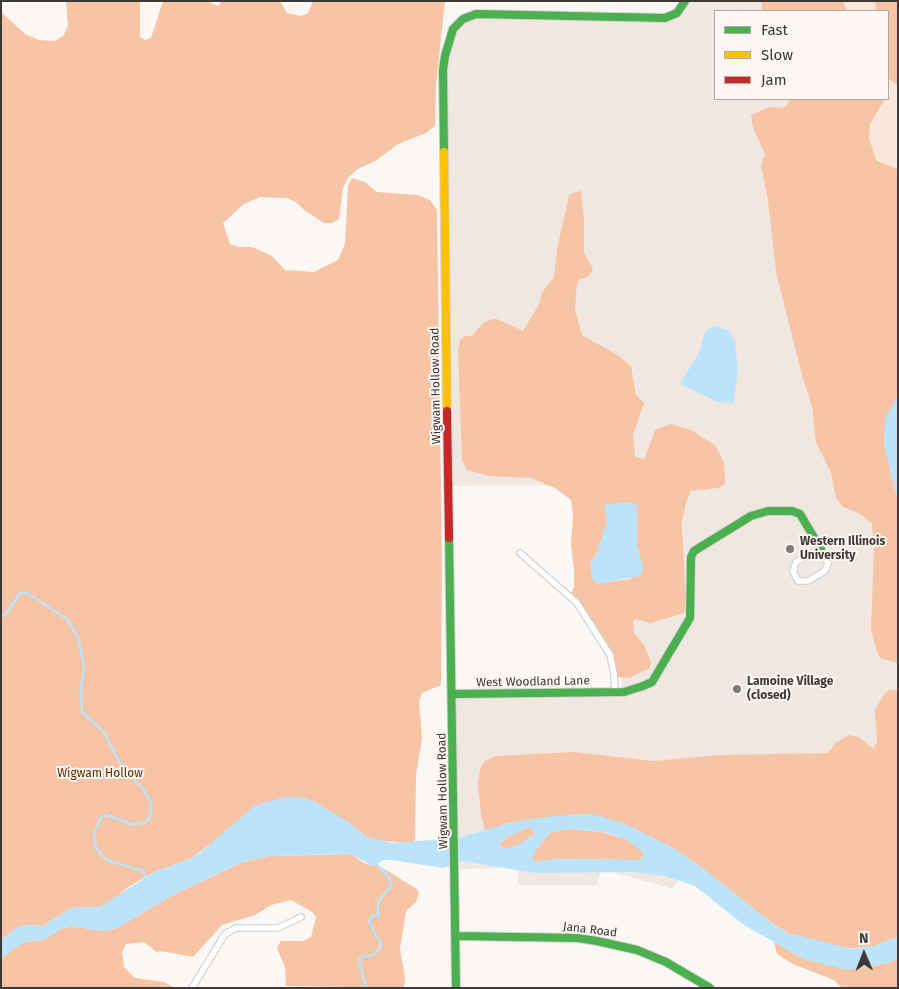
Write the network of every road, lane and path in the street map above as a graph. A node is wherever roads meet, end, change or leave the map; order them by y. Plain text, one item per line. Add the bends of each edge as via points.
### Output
1 (685, 1) edge
2 (821, 549) junction
3 (520, 553) dead end
4 (614, 692) junction
5 (453, 694) junction
6 (301, 917) dead end
7 (456, 936) junction
8 (192, 988) edge
9 (456, 988) edge
10 (710, 988) edge

1 - 5 street, Wigwam Hollow Road via 680,10 665,18 476,14 458,23 448,42 443,70
2 - 2 street via 828,563 825,571 808,581 796,578 793,569 796,562
2 - 4 street, West Woodland Lane via 800,514 768,511 751,516 694,551 691,557 692,612 688,623 652,682 634,690
3 - 4 street via 577,602 610,655
4 - 5 street, West Woodland Lane
5 - 7 street, Wigwam Hollow Road
6 - 8 street via 278,928 230,930 220,938
7 - 9 street, Wigwam Hollow Road
7 - 10 street, Jana Road via 597,941 658,959

